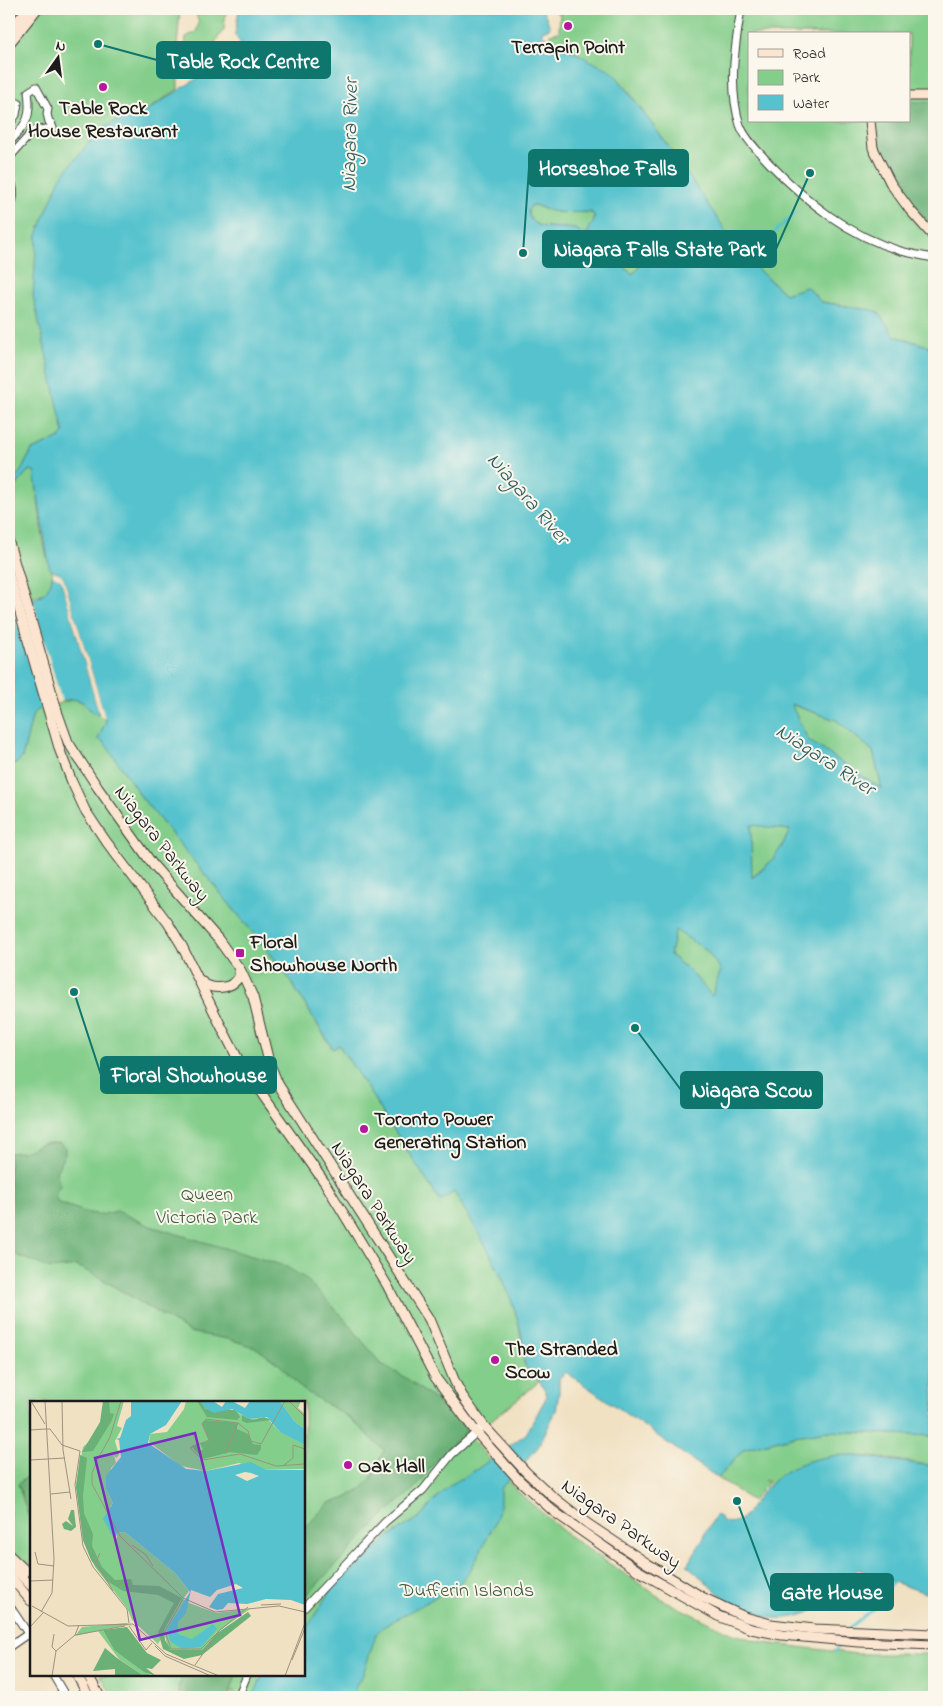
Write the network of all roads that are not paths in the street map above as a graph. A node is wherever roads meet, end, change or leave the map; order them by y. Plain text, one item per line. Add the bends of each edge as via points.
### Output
1 (27, 9) edge
2 (37, 9) edge
3 (741, 9) edge
4 (9, 32) edge
5 (9, 44) edge
6 (910, 96) edge
7 (934, 96) edge
8 (9, 112) edge
9 (870, 122) edge
10 (9, 125) edge
11 (9, 143) edge
12 (9, 158) edge
13 (9, 177) edge
14 (9, 208) edge
15 (934, 237) edge
16 (934, 258) edge
17 (9, 543) edge
18 (9, 575) edge
19 (20, 598) junction
20 (51, 707) junction
21 (238, 966) junction
22 (198, 978) junction
23 (484, 1426) junction
24 (476, 1432) junction
25 (9, 1555) edge
26 (9, 1563) edge
27 (9, 1576) edge
28 (30, 1576) edge
29 (30, 1585) edge
30 (30, 1600) edge
31 (9, 1605) edge
32 (305, 1607) edge
33 (934, 1634) edge
34 (30, 1636) edge
35 (934, 1645) edge
36 (9, 1647) edge
37 (54, 1676) edge
38 (78, 1676) edge
39 (89, 1676) edge
40 (247, 1676) edge
41 (66, 1697) edge
42 (89, 1697) edge
43 (100, 1697) edge
44 (238, 1697) edge

1 - 4 main road
2 - 5 main road
3 - 16 street via 733,68 734,93 740,127 749,140 788,184 840,224 901,251
6 - 7 main road
8 - 10 street via 18,103 16,115
9 - 15 main road via 873,148 891,184
11 - 12 street via 29,117 28,92 36,87 48,109 47,118 53,128 32,132
13 - 14 street via 14,195
17 - 19 main road, Niagara Parkway
18 - 19 main road, Niagara Parkway
19 - 20 main road, Niagara Parkway
20 - 21 main road, Niagara Parkway via 72,748 132,837
20 - 22 main road, Niagara Parkway via 67,771 85,810 168,923
21 - 22 main road via 240,975 231,985 209,986
21 - 23 main road, Niagara Parkway via 253,997 269,1062 278,1084 429,1319 455,1382
22 - 24 main road, Niagara Parkway via 240,1063 325,1183 387,1285 435,1377
23 - 24 street
23 - 33 main road, Niagara Parkway via 526,1472 594,1529 717,1605 763,1622 860,1632
24 - 32 street via 452,1454 423,1490 385,1522
24 - 35 main road, Niagara Parkway via 518,1479 553,1511 654,1580 731,1622 760,1631 834,1641
25 - 28 main road
26 - 29 main road
27 - 30 main road
31 - 34 street
34 - 36 street
37 - 41 street
38 - 42 main road
39 - 43 main road
40 - 44 street

